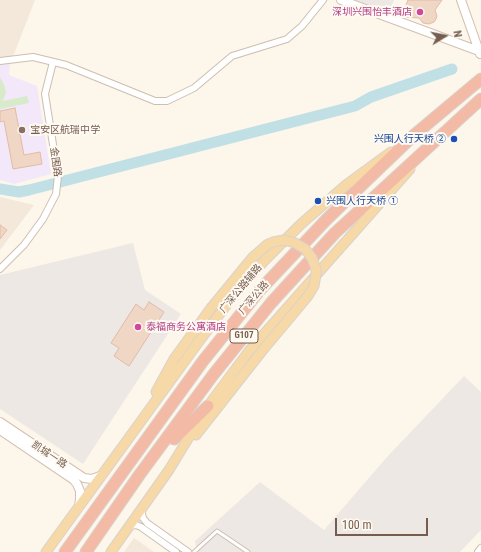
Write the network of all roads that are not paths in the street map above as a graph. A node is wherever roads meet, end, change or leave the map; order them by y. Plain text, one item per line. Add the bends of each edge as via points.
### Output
1 (323, 0) edge
2 (342, 0) edge
3 (461, 0) edge
4 (480, 53) edge
5 (0, 61) edge
6 (53, 62) junction
7 (481, 79) edge
8 (481, 99) edge
9 (413, 136) junction
10 (431, 145) junction
11 (0, 268) edge
12 (208, 406) junction
13 (140, 421) junction
14 (0, 422) edge
15 (0, 430) edge
16 (169, 470) junction
17 (140, 474) junction
18 (100, 476) junction
19 (78, 506) junction
20 (141, 510) junction
21 (130, 526) junction
22 (481, 548) edge
23 (46, 552) edge
24 (65, 552) edge
25 (86, 552) edge
26 (112, 552) edge
27 (176, 552) edge
28 (188, 552) edge
29 (194, 552) edge
30 (248, 552) edge
31 (478, 552) edge

1 - 6 street via 302,26 286,39 232,56 194,88 167,101 155,100
2 - 4 street
3 - 4 street
5 - 6 street via 33,57
6 - 11 street, 金围路 via 45,94 58,180 56,194 46,214 24,245
7 - 9 highway, 广深公路 / G107
8 - 10 highway, 广深公路 / G107
9 - 13 main road, 广深公路辅路 via 346,185 267,258 241,286
9 - 24 highway, 广深公路 / G107 via 326,220 260,290 170,405
10 - 12 main road via 250,351
10 - 17 highway, 广深公路 / G107 via 335,233 291,280 249,329
12 - 16 main road
12 - 17 highway
13 - 16 main road, bridge via 174,358 211,308 263,247 284,240 305,249 316,269 314,286 308,296
13 - 18 main road, 广深公路辅路
14 - 18 street, 凯城一路 via 84,478
15 - 19 street, 凯城一路 via 74,480 80,491
16 - 20 main road
17 - 25 highway, 广深公路 / G107
18 - 19 main road, 广深公路辅路
19 - 23 main road, 广深公路辅路
20 - 21 main road
20 - 28 street via 147,523
21 - 26 main road
21 - 27 street via 141,527
22 - 31 street
29 - 30 lane via 217,531

